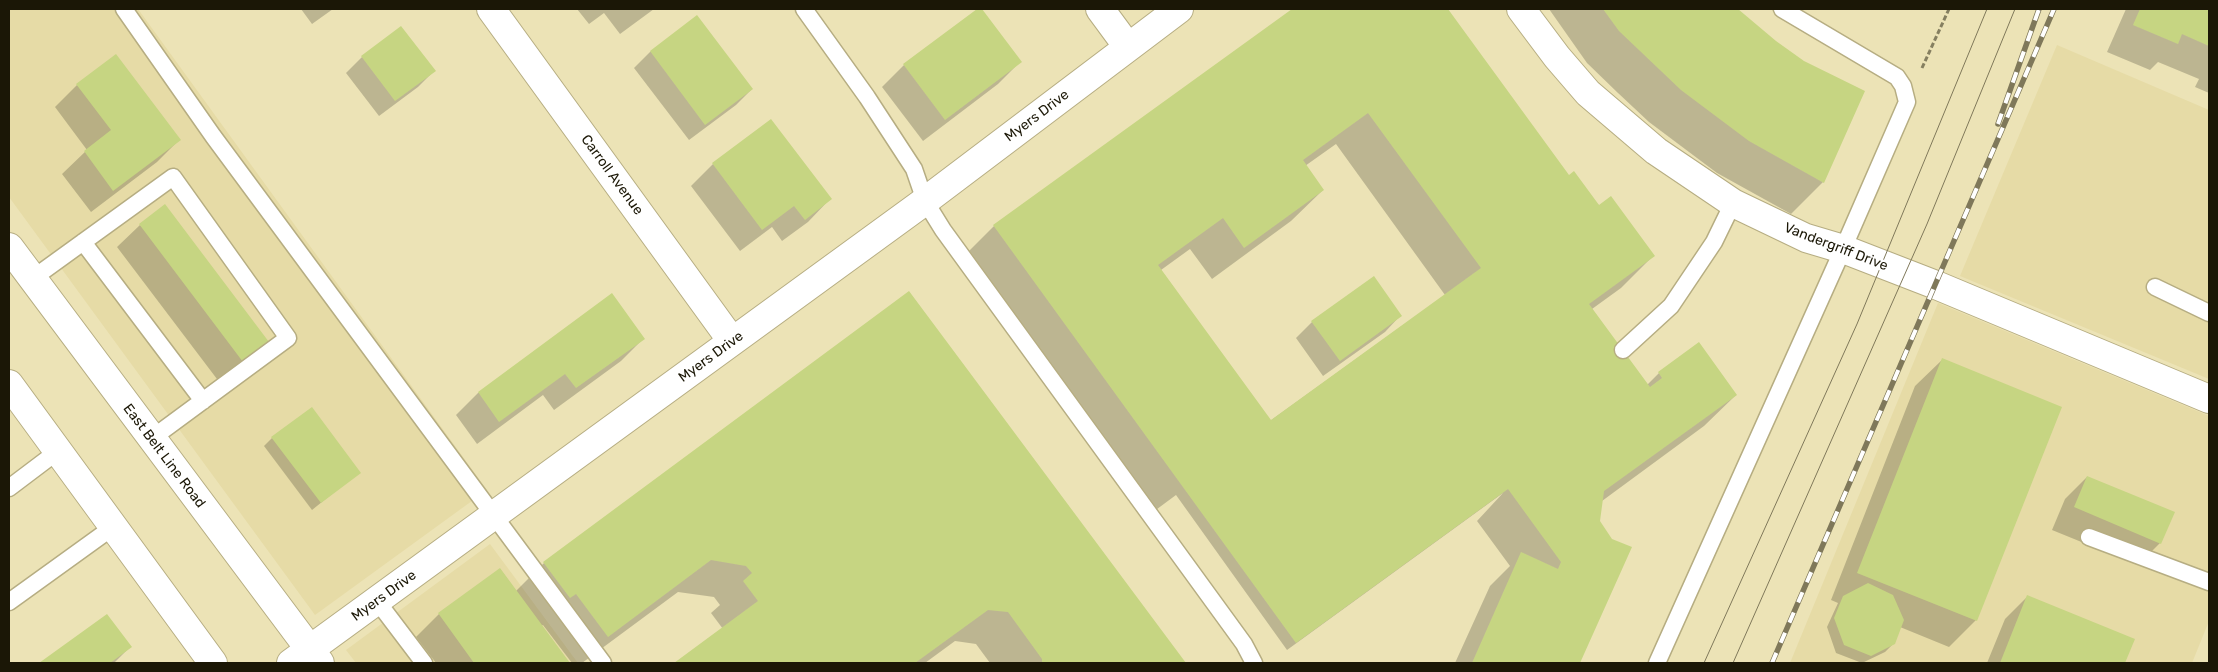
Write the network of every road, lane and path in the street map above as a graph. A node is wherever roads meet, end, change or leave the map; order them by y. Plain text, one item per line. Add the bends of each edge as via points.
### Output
1 (124, 9) edge
2 (491, 9) edge
3 (804, 9) edge
4 (1100, 9) edge
5 (1179, 9) edge
6 (1521, 9) edge
7 (1782, 9) edge
8 (1949, 9) edge
9 (1128, 47) junction
10 (1907, 102) junction
11 (925, 201) junction
12 (1733, 203) junction
13 (83, 242) junction
14 (9, 247) edge
15 (1843, 249) junction
16 (32, 279) junction
17 (2156, 288) dead end
18 (2209, 313) edge
19 (732, 341) junction
20 (1623, 350) dead end
21 (9, 384) edge
22 (2209, 399) edge
23 (203, 401) junction
24 (151, 439) junction
25 (58, 452) junction
26 (9, 488) edge
27 (494, 516) junction
28 (113, 527) junction
29 (2089, 537) dead end
30 (2209, 582) edge
31 (378, 601) junction
32 (9, 602) edge
33 (307, 659) edge
34 (213, 663) edge
35 (424, 663) edge
36 (603, 663) edge
37 (1254, 663) edge
38 (1657, 663) edge

1 - 27 lane via 213,136
2 - 19 street, Carroll Avenue
3 - 11 lane via 914,169
4 - 9 street
5 - 9 street, Myers Drive
6 - 12 street, Vandergriff Drive via 1588,93 1656,151
7 - 10 lane via 1897,76
8 - 10 path
9 - 11 street, Myers Drive
10 - 15 lane
11 - 19 street, Myers Drive
11 - 37 lane via 1244,644
12 - 15 street, Vandergriff Drive via 1806,238
12 - 20 lane via 1714,242 1671,306
13 - 16 lane
13 - 23 lane
13 - 23 lane via 173,177 288,338
14 - 16 street, East Belt Line Road
15 - 22 street, Vandergriff Drive
15 - 38 lane
16 - 24 street, East Belt Line Road
17 - 18 lane
19 - 27 street, Myers Drive
21 - 25 street
23 - 24 lane
24 - 33 street, East Belt Line Road
25 - 26 lane
25 - 28 street
27 - 31 street, Myers Drive
27 - 36 lane
28 - 32 lane
28 - 34 street
29 - 30 lane
31 - 33 street, Myers Drive
31 - 35 lane

